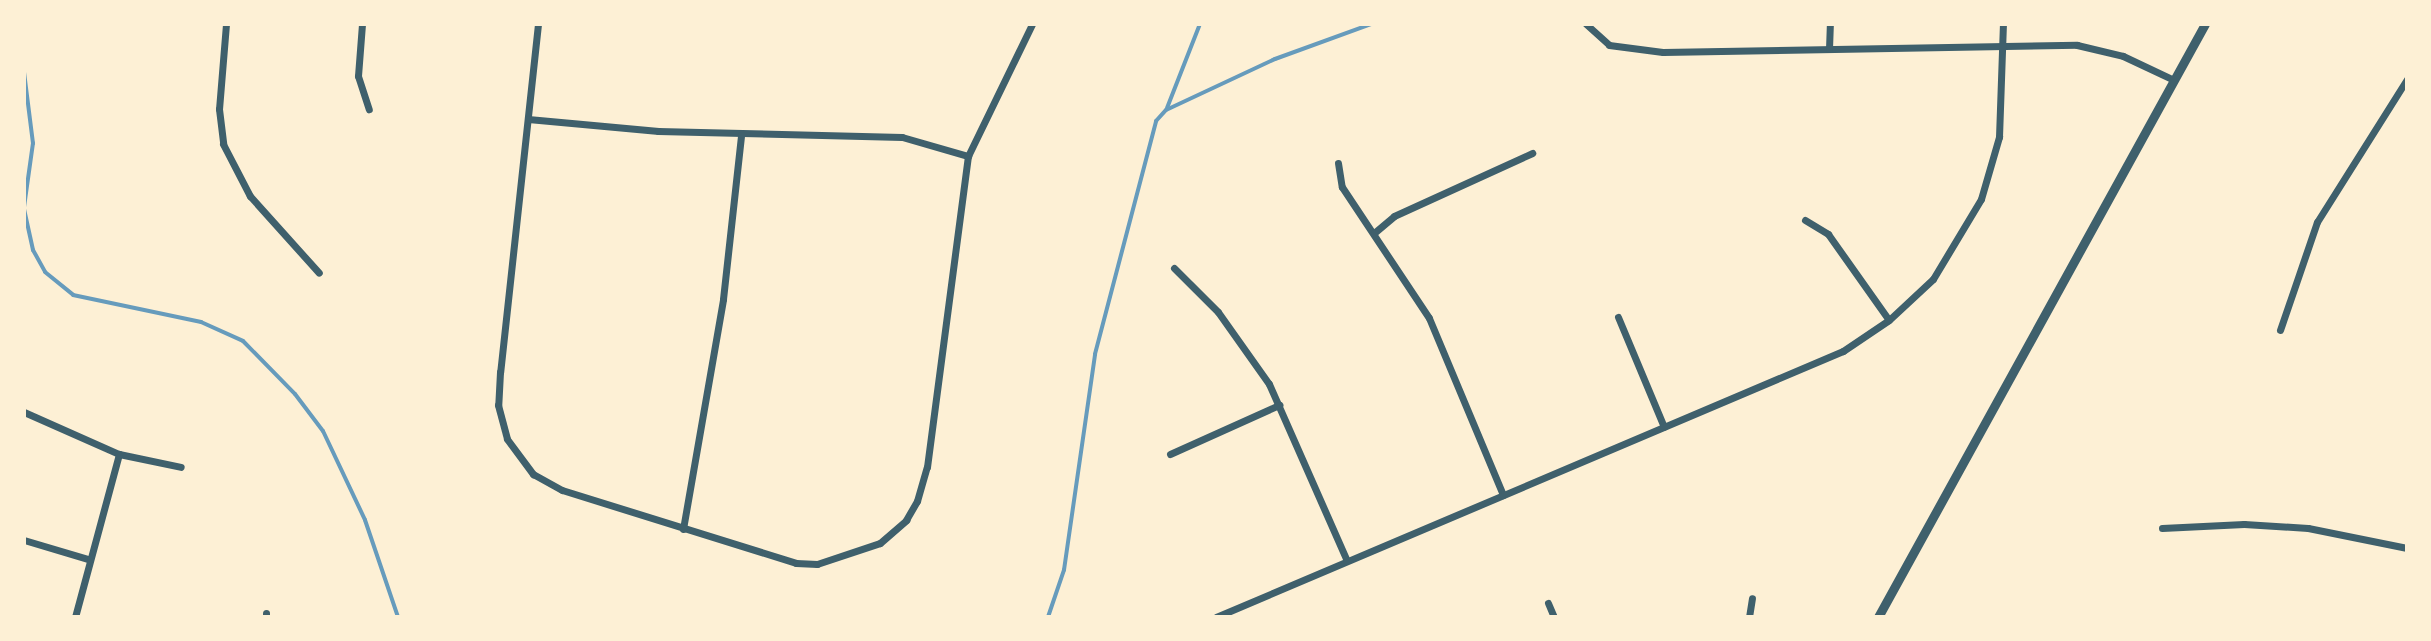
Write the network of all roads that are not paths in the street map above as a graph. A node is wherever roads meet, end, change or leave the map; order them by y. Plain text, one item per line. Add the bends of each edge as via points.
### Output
1 (226, 24) edge
2 (362, 24) edge
3 (538, 24) edge
4 (1032, 24) edge
5 (1586, 24) edge
6 (1830, 24) edge
7 (2003, 24) edge
8 (2205, 24) edge
9 (2003, 45) junction
10 (1829, 49) junction
11 (2407, 79) edge
12 (2174, 80) junction
13 (369, 109) dead end
14 (528, 119) junction
15 (741, 135) junction
16 (1532, 153) dead end
17 (968, 156) junction
18 (1338, 163) dead end
19 (1805, 220) dead end
20 (1374, 233) junction
21 (1174, 268) dead end
22 (319, 273) dead end
23 (1618, 317) dead end
24 (1889, 320) junction
25 (2280, 330) dead end
26 (1279, 405) junction
27 (24, 412) edge
28 (1664, 427) junction
29 (119, 454) junction
30 (1170, 454) dead end
31 (181, 467) dead end
32 (1503, 495) junction
33 (2162, 528) dead end
34 (683, 529) junction
35 (24, 540) edge
36 (2407, 548) edge
37 (88, 559) junction
38 (1347, 561) junction
39 (1752, 598) dead end
40 (1548, 603) dead end
41 (75, 617) edge
42 (1216, 617) edge
43 (1554, 617) edge
44 (1749, 617) edge
45 (1878, 617) edge

1 - 22 street via 219,109 223,144 250,196
2 - 13 street via 358,76
3 - 14 street
4 - 17 street
5 - 10 street via 1603,41 1627,49
6 - 10 street
7 - 9 street
8 - 12 street
9 - 10 street
9 - 12 street via 2095,47
9 - 24 street via 1999,137 1981,199 1933,279
11 - 25 street via 2317,222
12 - 45 street
14 - 15 street
14 - 34 street via 500,372 498,405 507,439 521,462 549,484
15 - 17 street via 902,137
15 - 34 street via 719,330
16 - 20 street via 1394,216
17 - 34 street via 927,467 906,520 880,543 817,564
18 - 20 street via 1342,187
19 - 24 street via 1828,234
20 - 32 street via 1429,318
21 - 26 street via 1253,358
23 - 28 street
24 - 28 street via 1843,351
26 - 30 street
26 - 38 street
27 - 29 street
28 - 32 street
29 - 31 street
29 - 37 street
32 - 38 street
33 - 36 street via 2308,528
35 - 37 street
37 - 41 street
38 - 42 street
39 - 44 street
40 - 43 street

